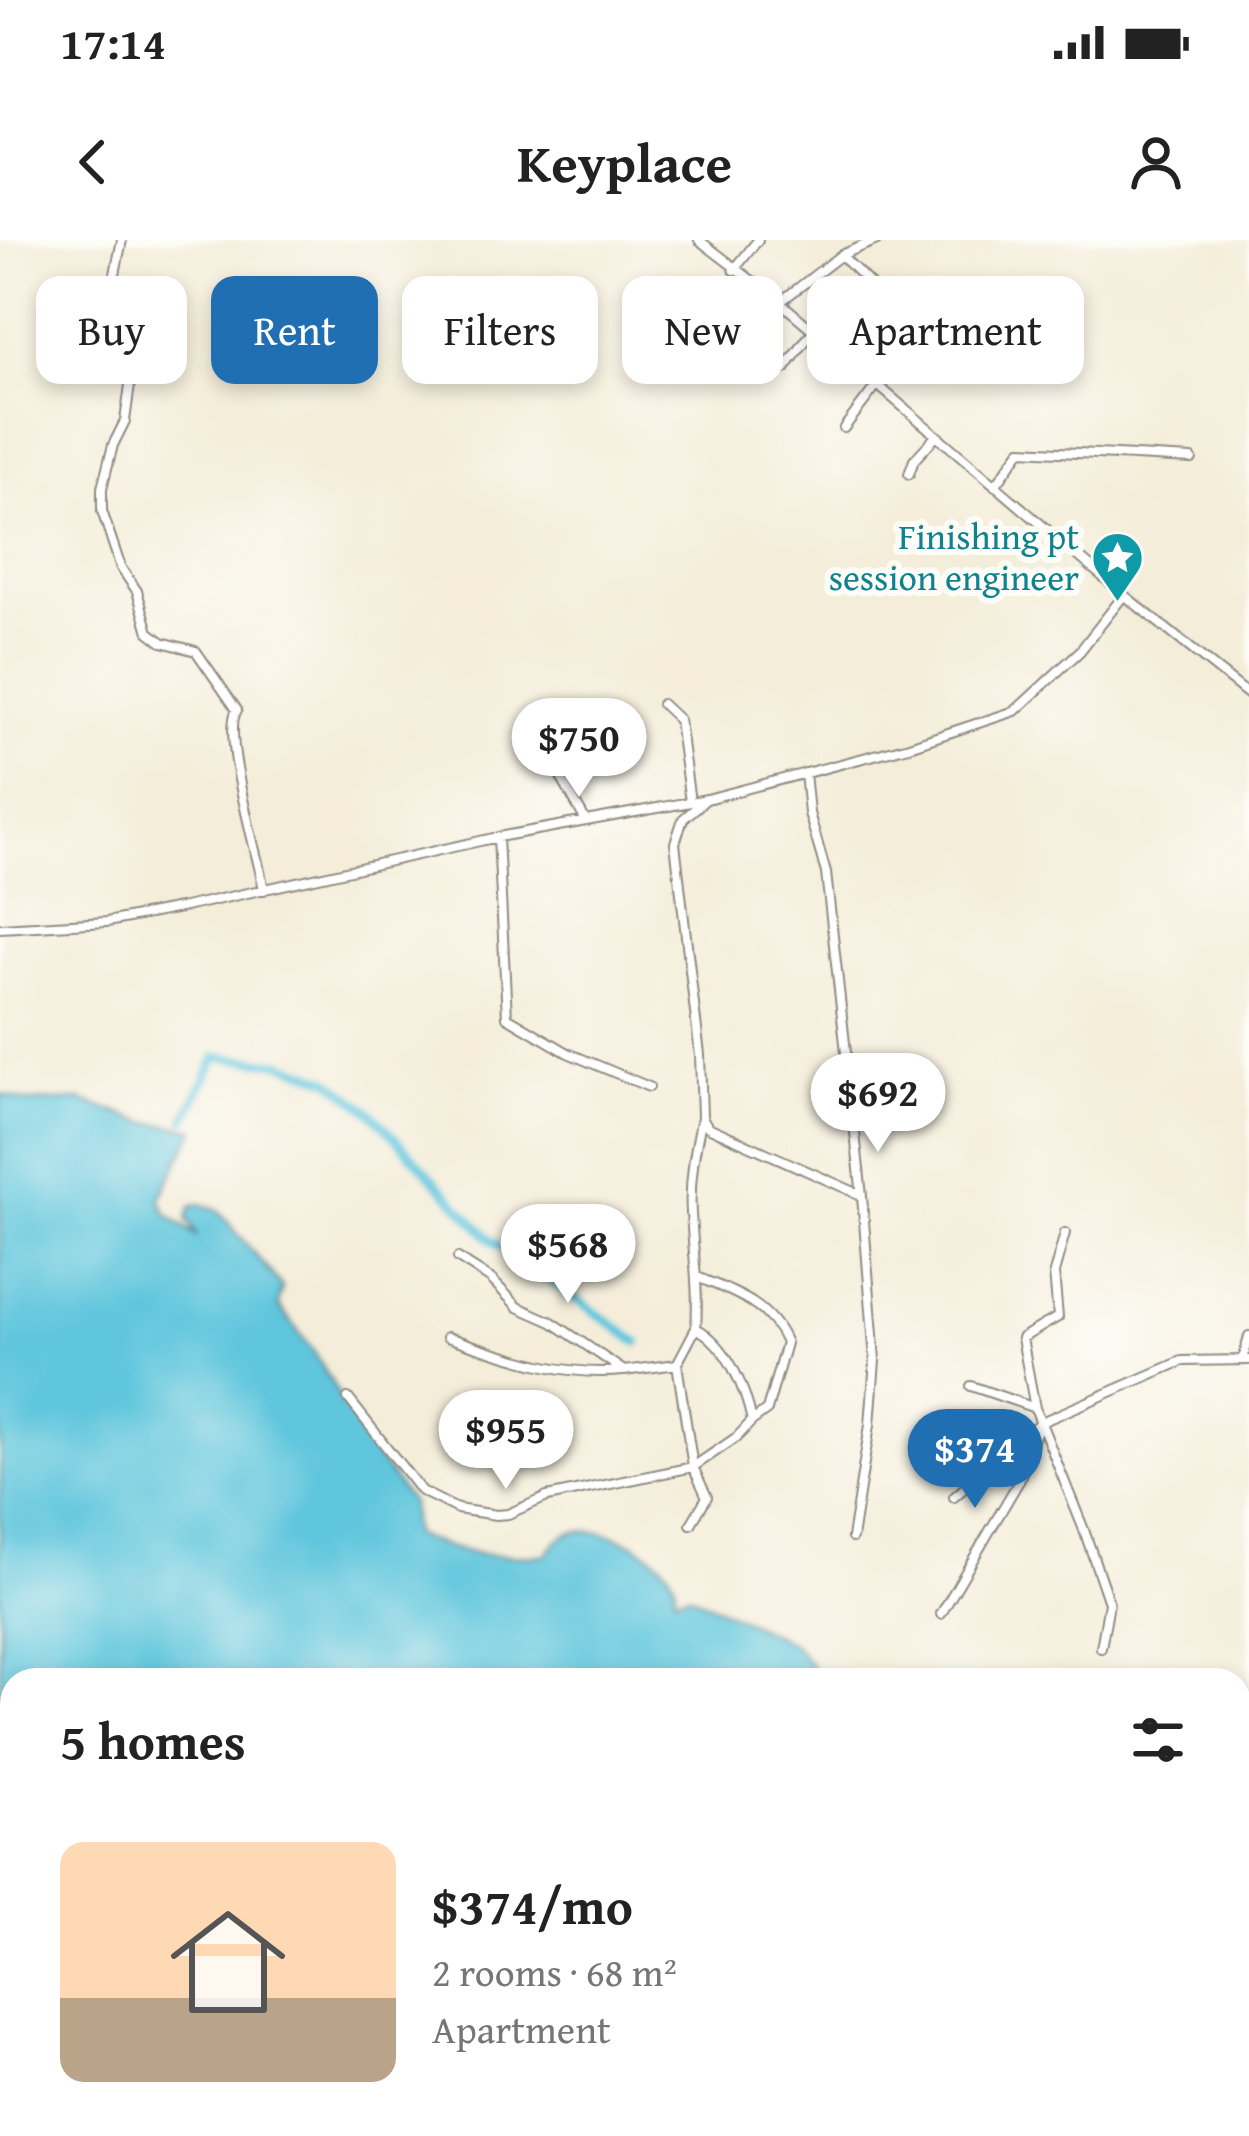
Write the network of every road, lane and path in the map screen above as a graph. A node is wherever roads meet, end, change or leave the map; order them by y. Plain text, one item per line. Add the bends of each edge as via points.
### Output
1 (122, 240) edge
2 (699, 240) edge
3 (758, 240) edge
4 (877, 240) edge
5 (842, 256) junction
6 (734, 270) junction
7 (743, 276) edge
8 (863, 276) edge
9 (783, 300) edge
10 (783, 304) edge
11 (807, 327) edge
12 (807, 339) edge
13 (785, 369) dead end
14 (873, 384) edge
15 (875, 386) junction
16 (844, 428) dead end
17 (936, 436) junction
18 (1192, 459) dead end
19 (909, 474) dead end
20 (995, 485) junction
21 (1124, 595) junction
22 (1249, 695) edge
23 (662, 704) dead end
24 (554, 765) dead end
25 (805, 773) junction
26 (707, 799) junction
27 (690, 802) junction
28 (586, 820) junction
29 (498, 837) junction
30 (264, 890) junction
31 (0, 928) edge
32 (649, 1087) dead end
33 (702, 1118) junction
34 (862, 1196) junction
35 (1065, 1233) dead end
36 (458, 1258) dead end
37 (697, 1276) junction
38 (696, 1328) junction
39 (1249, 1336) edge
40 (447, 1337) dead end
41 (1246, 1360) edge
42 (677, 1364) junction
43 (624, 1371) junction
44 (970, 1386) dead end
45 (348, 1398) dead end
46 (1034, 1408) junction
47 (752, 1421) junction
48 (1040, 1423) junction
49 (693, 1467) junction
50 (954, 1497) dead end
51 (691, 1524) dead end
52 (852, 1538) dead end
53 (941, 1614) dead end
54 (1101, 1648) dead end

1 - 30 street via 111,293 134,356 102,511 148,632 196,651 237,710 235,766
2 - 6 street
3 - 6 street
4 - 5 street
5 - 8 street
5 - 9 street
6 - 7 street
10 - 11 street
12 - 13 street
14 - 15 street
15 - 16 street
15 - 17 street
17 - 19 street
17 - 20 street
18 - 20 street via 1021,450
20 - 21 street
21 - 22 street
21 - 25 street via 1080,652 1015,711
23 - 27 street via 679,720
24 - 28 street
25 - 26 street
25 - 34 street via 826,873
26 - 27 street
26 - 33 street via 683,819 674,843
27 - 28 street
28 - 29 street
29 - 30 street
29 - 32 street via 507,1017
30 - 31 street via 107,922
33 - 34 street
33 - 37 street via 691,1208
34 - 52 street via 874,1360
35 - 46 street via 1054,1273 1058,1317 1022,1338
36 - 43 street via 518,1307
37 - 38 street
37 - 47 street via 752,1300 786,1343 766,1411
38 - 42 street
38 - 47 street via 722,1353
39 - 41 street
40 - 43 street via 556,1370
41 - 48 street via 1182,1361
42 - 43 street
42 - 49 street
44 - 46 street
45 - 49 street via 421,1491 457,1509 508,1514 547,1497
46 - 48 street
47 - 49 street
48 - 50 street
48 - 53 street via 1019,1480
48 - 54 street via 1109,1603
49 - 51 street via 707,1497

